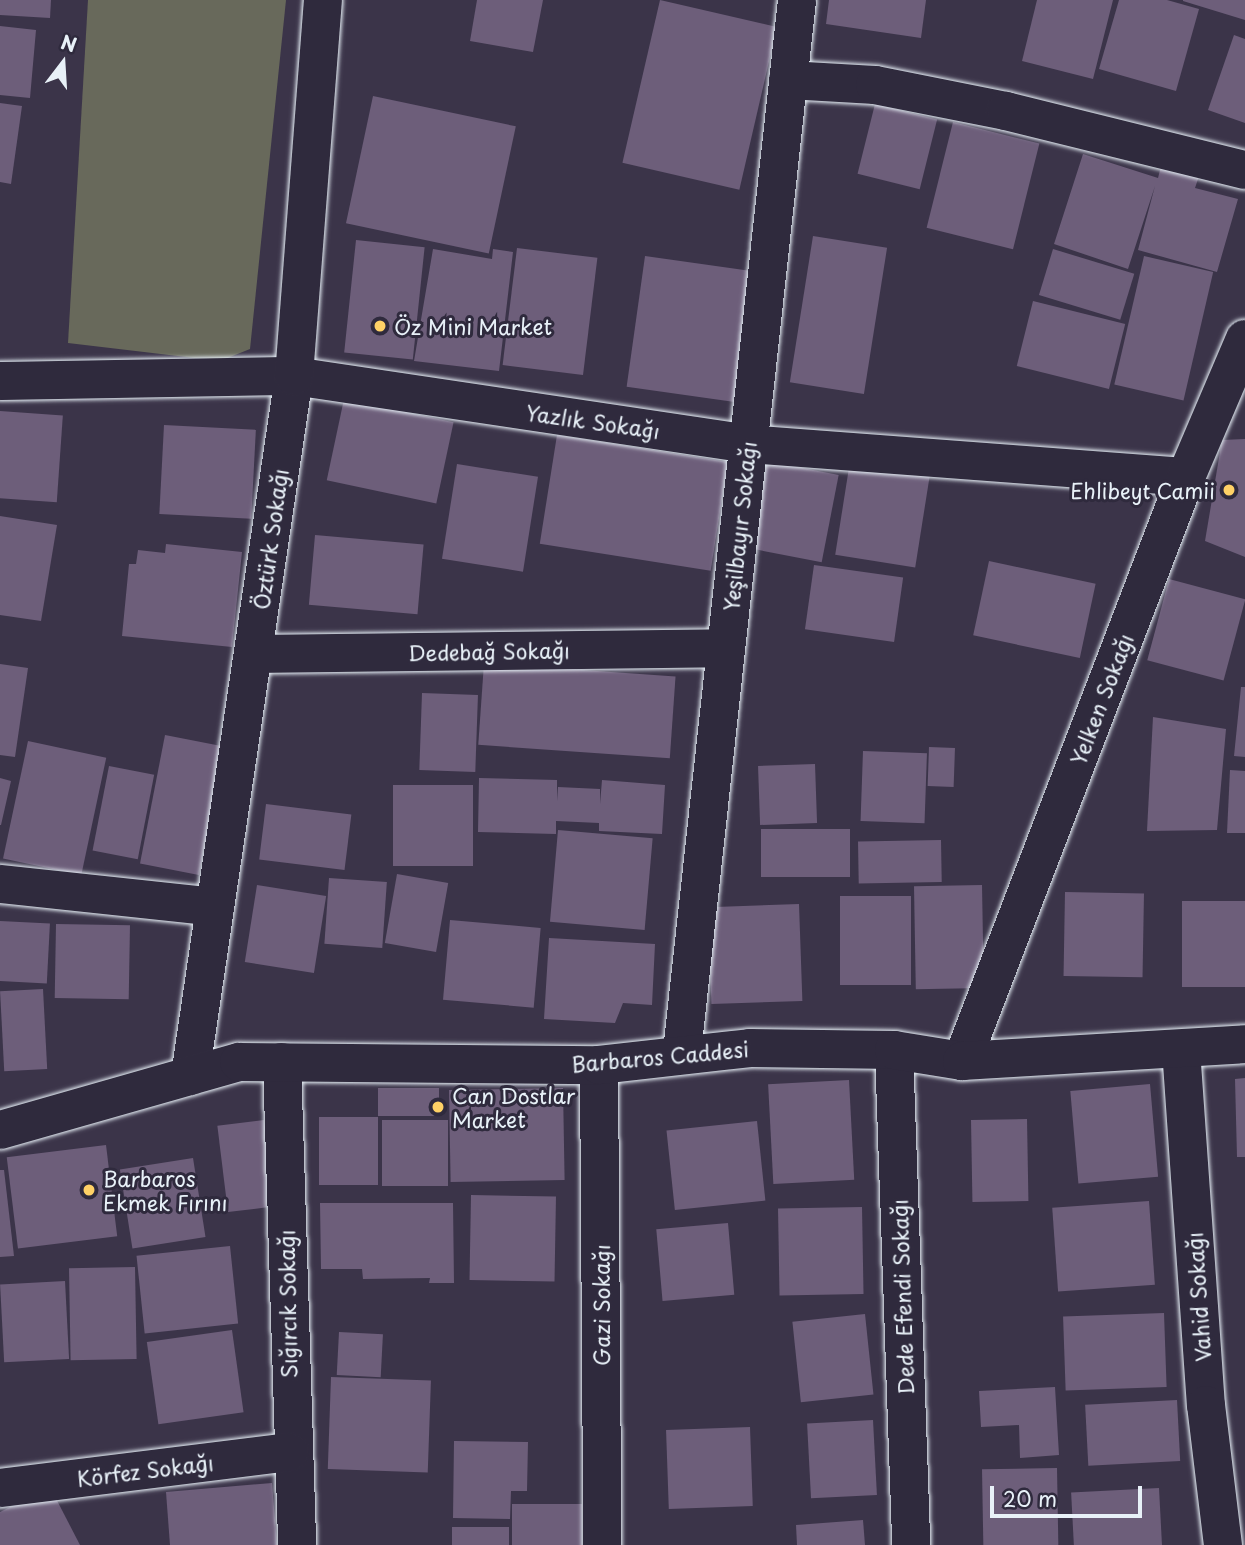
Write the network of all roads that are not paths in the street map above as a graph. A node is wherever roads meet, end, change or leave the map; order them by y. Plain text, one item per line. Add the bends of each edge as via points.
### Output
1 (323, 0) edge
2 (797, 0) edge
3 (788, 80) junction
4 (1245, 170) edge
5 (1245, 339) edge
6 (294, 376) junction
7 (0, 381) edge
8 (748, 444) junction
9 (1186, 477) junction
10 (726, 648) junction
11 (253, 654) junction
12 (0, 884) edge
13 (215, 907) junction
14 (1245, 1044) edge
15 (1181, 1049) junction
16 (894, 1050) junction
17 (682, 1052) junction
18 (962, 1061) junction
19 (282, 1062) junction
20 (599, 1065) junction
21 (190, 1076) junction
22 (0, 1130) edge
23 (290, 1452) junction
24 (0, 1488) edge
25 (296, 1545) edge
26 (602, 1545) edge
27 (911, 1545) edge
28 (1223, 1545) edge

1 - 6 street, Öztürk Sokağı
2 - 3 street, Yeşilbayır Sokağı
3 - 4 street via 875,85
3 - 8 street, Yeşilbayır Sokağı
5 - 9 street, Yelken Sokağı
6 - 7 street, Yazlık Sokağı
6 - 8 street, Yazlık Sokağı
6 - 11 street, Öztürk Sokağı
8 - 9 street, Yazlık Sokağı
8 - 10 street, Yeşilbayır Sokağı
9 - 18 street, Yelken Sokağı
10 - 11 street, Dedebağ Sokağı
10 - 17 street, Yeşilbayır Sokağı
11 - 13 street, Öztürk Sokağı
12 - 13 street
13 - 21 street, Öztürk Sokağı
14 - 15 street, Barbaros Caddesi
15 - 18 street, Barbaros Caddesi
15 - 28 street, Vahid Sokağı via 1206,1405
16 - 17 street, Barbaros Caddesi
16 - 18 street, Barbaros Caddesi
16 - 27 street, Dede Efendi Sokağı
17 - 20 street, Barbaros Caddesi
19 - 20 street, Barbaros Caddesi
19 - 21 street, Barbaros Caddesi via 239,1062
19 - 23 street, Sığırcık Sokağı
20 - 26 street, Gazi Sokağı
21 - 22 street, Barbaros Caddesi
23 - 24 street, Körfez Sokağı
23 - 25 street, Sığırcık Sokağı

